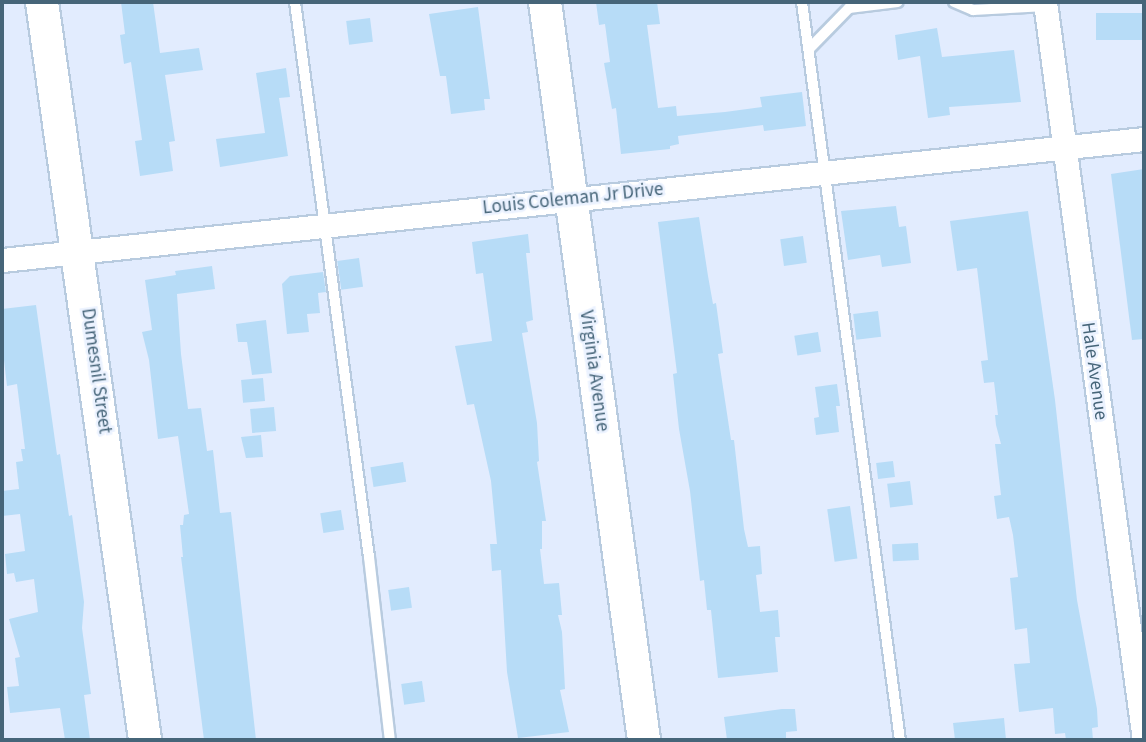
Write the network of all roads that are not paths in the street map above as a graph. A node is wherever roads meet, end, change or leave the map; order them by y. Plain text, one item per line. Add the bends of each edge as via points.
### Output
1 (43, 2) edge
2 (295, 2) edge
3 (545, 2) edge
4 (802, 2) edge
5 (898, 2) edge
6 (954, 2) edge
7 (1045, 4) edge
8 (808, 49) junction
9 (1144, 139) edge
10 (1063, 147) junction
11 (825, 172) junction
12 (571, 199) junction
13 (326, 225) junction
14 (78, 252) junction
15 (2, 260) edge
16 (145, 740) edge
17 (390, 740) edge
18 (645, 740) edge
19 (900, 740) edge
20 (1144, 740) edge

1 - 14 main road, Dumesnil Street
2 - 13 lane
3 - 12 main road, Virginia Avenue
4 - 8 lane
5 - 8 lane via 849,8
6 - 7 lane via 973,9
7 - 10 street, Hale Avenue
8 - 11 lane
9 - 10 street, Louis Coleman Jr Drive
10 - 11 street, Louis Coleman Jr Drive
10 - 20 street, Hale Avenue
11 - 12 street, Louis Coleman Jr Drive
11 - 19 lane
12 - 13 street, Louis Coleman Jr Drive
12 - 18 main road, Virginia Avenue
13 - 14 street, Louis Coleman Jr Drive
13 - 17 lane
14 - 15 street, Louis Coleman Jr Drive
14 - 16 main road, Dumesnil Street

